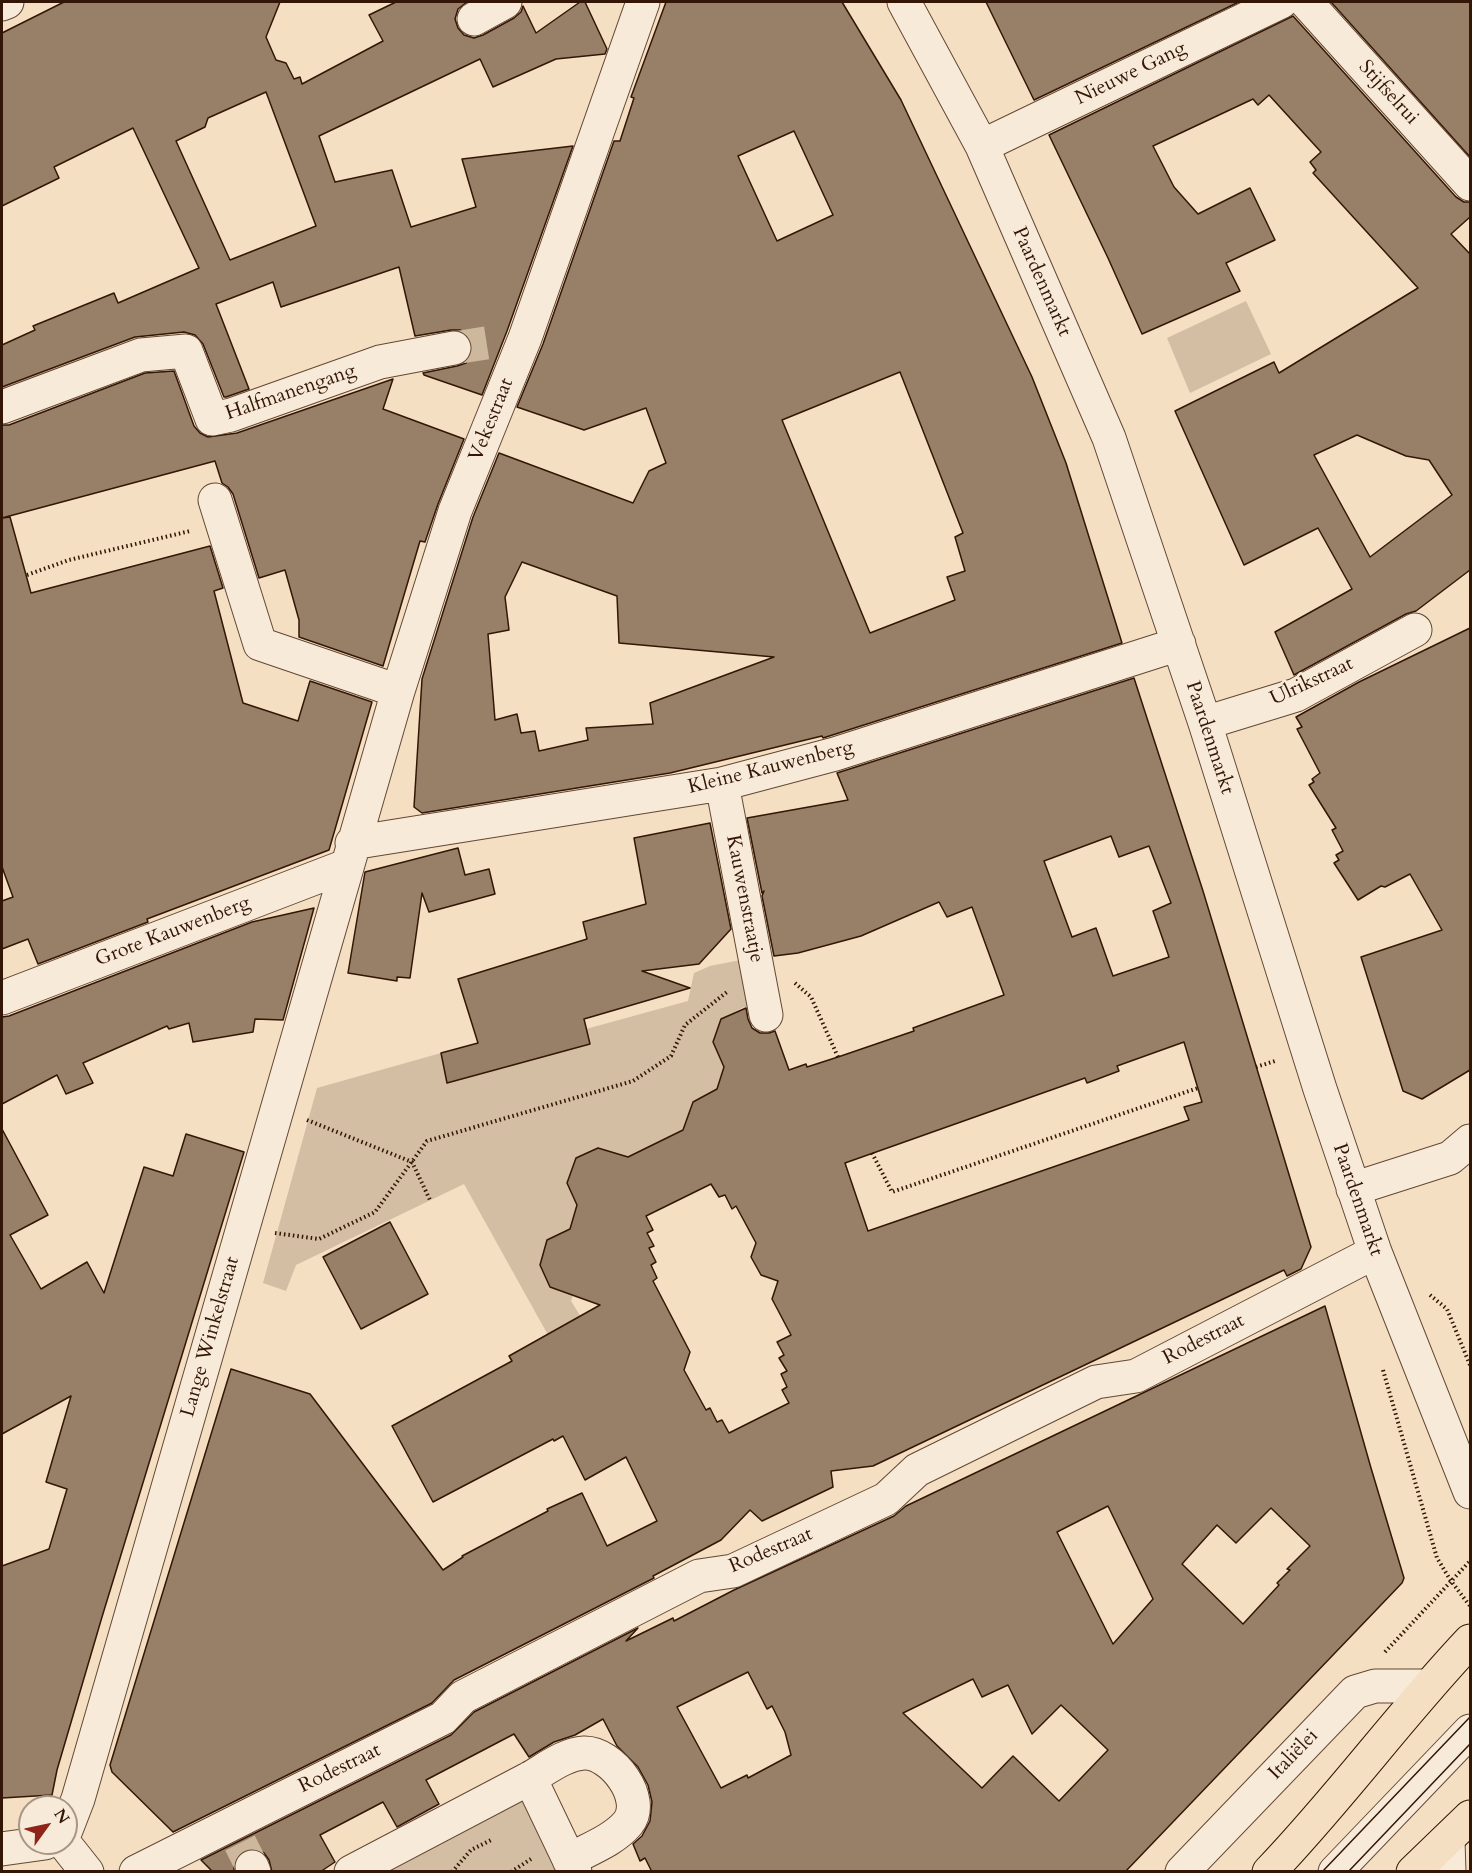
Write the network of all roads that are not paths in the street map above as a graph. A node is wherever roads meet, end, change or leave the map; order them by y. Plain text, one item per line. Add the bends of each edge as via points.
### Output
1 (7, 2) edge
2 (505, 2) edge
3 (643, 2) edge
4 (904, 2) edge
5 (1281, 2) edge
6 (1306, 2) edge
7 (2, 4) edge
8 (474, 19) dead end
9 (982, 146) junction
10 (1470, 184) edge
11 (454, 348) tunnel mouth
12 (2, 408) edge
13 (219, 512) road end
14 (1415, 630) dead end
15 (1179, 644) junction
16 (398, 691) junction
17 (1205, 723) junction
18 (722, 784) junction
19 (349, 855) junction
20 (2, 998) edge
21 (766, 1015) dead end
22 (1470, 1141) edge
23 (1353, 1189) junction
24 (1374, 1252) junction
25 (1470, 1492) edge
26 (1470, 1641) edge
27 (1429, 1686) junction
28 (1470, 1731) edge
29 (530, 1778) junction
30 (78, 1798) edge
31 (1470, 1817) edge
32 (18, 1847) edge
33 (2, 1849) edge
34 (244, 1851) edge
35 (74, 1855) edge
36 (1448, 1856) edge
37 (572, 1866) edge
38 (87, 1872) edge
39 (136, 1872) edge
40 (351, 1872) edge
41 (1182, 1872) edge
42 (1269, 1872) edge
43 (1335, 1872) edge
44 (1413, 1872) edge

1 - 7 street
2 - 8 street
3 - 16 street, Vekestraat via 512,339
4 - 9 street, Paardenmarkt
5 - 9 street, Nieuwe Gang
6 - 10 street, Stijfselrui
9 - 15 street, Paardenmarkt via 1109,438
11 - 12 street, Halfmanengang via 380,362 212,419 186,351 141,355
13 - 16 street via 260,644
14 - 17 street, Ulrikstraat via 1296,694
15 - 17 street, Paardenmarkt
15 - 18 street, Kleine Kauwenberg via 835,754
16 - 19 street, Vekestraat
17 - 23 street, Paardenmarkt
18 - 19 street, Kleine Kauwenberg
18 - 21 street, Kauwenstraatje
19 - 20 street, Grote Kauwenberg
19 - 30 street, Lange Winkelstraat
22 - 23 street via 1450,1158
23 - 24 street, Paardenmarkt
24 - 25 street, Paardenmarkt
24 - 34 street, Rodestraat via 1136,1376 1096,1382 917,1470 886,1499 732,1571 699,1576 463,1697 443,1718
26 - 27 main road
27 - 41 street, Italiëlei via 1367,1687 1356,1692
27 - 42 main road
28 - 43 street
29 - 37 street
29 - 37 street via 584,1753 602,1757 616,1768 630,1789 630,1821
29 - 40 street
31 - 36 main road
32 - 33 street
34 - 39 street, Rodestraat
35 - 38 street
36 - 44 main road

